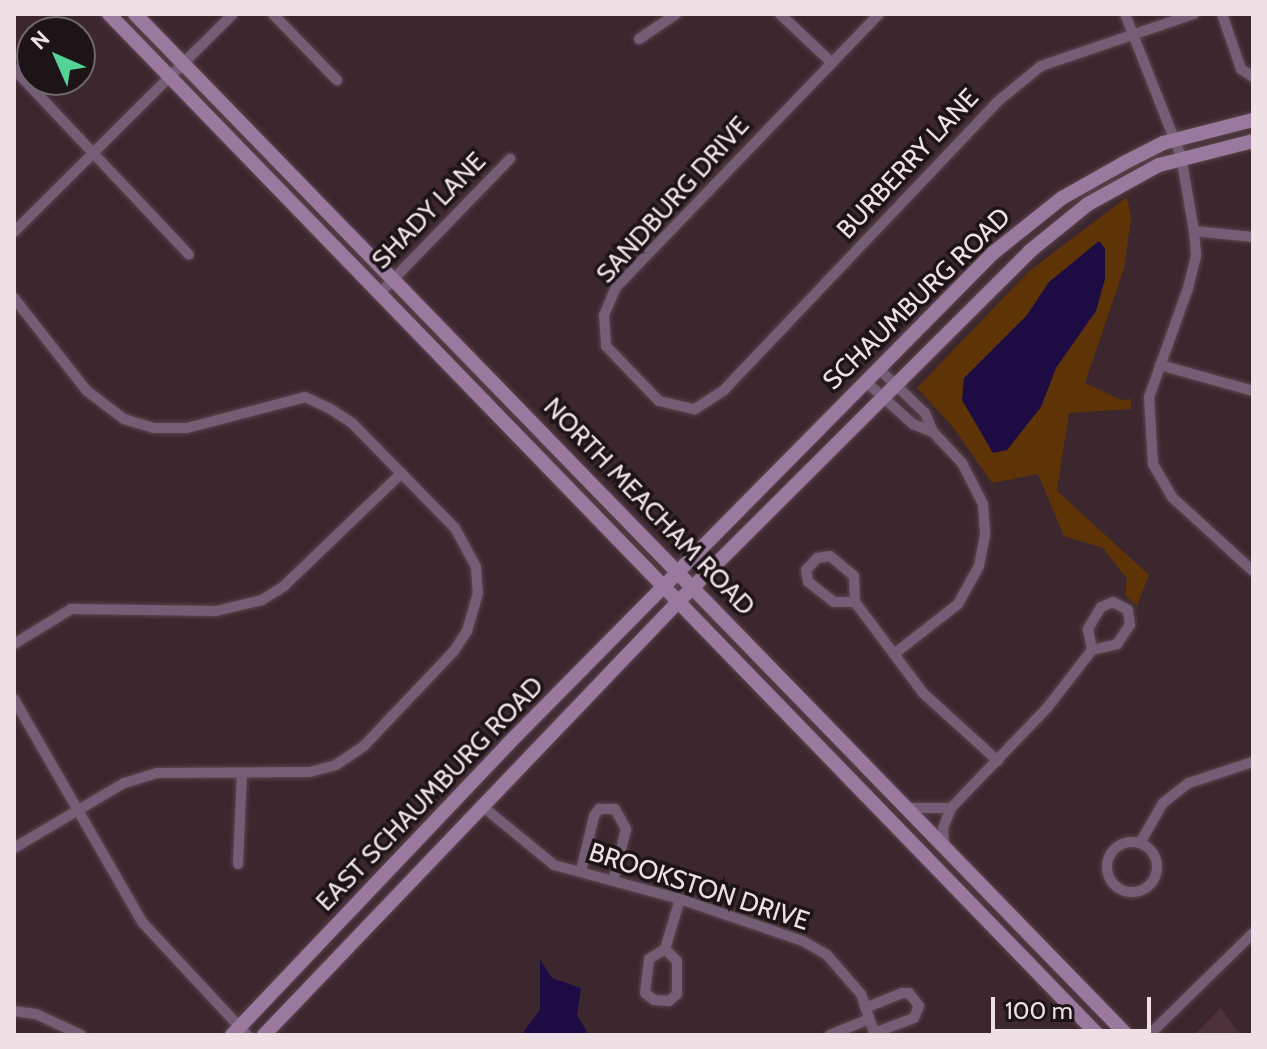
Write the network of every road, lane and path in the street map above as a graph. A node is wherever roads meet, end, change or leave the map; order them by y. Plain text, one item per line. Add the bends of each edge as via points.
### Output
1 (109, 14) edge
2 (135, 14) edge
3 (233, 14) edge
4 (273, 14) edge
5 (676, 14) edge
6 (780, 14) edge
7 (879, 14) edge
8 (1125, 14) edge
9 (1194, 14) edge
10 (1222, 14) edge
11 (1133, 35) junction
12 (639, 39) dead end
13 (182, 62) junction
14 (831, 62) junction
15 (14, 69) edge
16 (168, 75) junction
17 (1253, 77) edge
18 (337, 80) dead end
19 (1253, 120) edge
20 (1176, 140) junction
21 (1253, 141) edge
22 (92, 152) junction
23 (1181, 156) junction
24 (510, 159) dead end
25 (1194, 231) junction
26 (14, 232) edge
27 (1253, 237) edge
28 (189, 255) dead end
29 (394, 279) junction
30 (380, 293) junction
31 (14, 298) edge
32 (1160, 365) junction
33 (878, 368) junction
34 (865, 381) junction
35 (896, 386) junction
36 (1253, 391) edge
37 (884, 398) junction
38 (695, 409) joint
39 (933, 432) junction
40 (402, 473) junction
41 (1253, 571) edge
42 (680, 573) junction
43 (694, 586) junction
44 (664, 589) junction
45 (855, 602) junction
46 (677, 603) junction
47 (14, 644) edge
48 (1092, 650) junction
49 (894, 654) junction
50 (14, 699) edge
51 (998, 761) junction
52 (1253, 762) edge
53 (242, 774) junction
54 (482, 806) junction
55 (77, 808) junction
56 (907, 808) junction
57 (951, 808) junction
58 (1140, 843) junction
59 (945, 847) junction
60 (14, 848) edge
61 (238, 864) dead end
62 (581, 871) junction
63 (614, 878) junction
64 (680, 899) junction
65 (1253, 933) edge
66 (665, 949) junction
67 (14, 1011) edge
68 (867, 1013) junction
69 (240, 1032) edge
70 (874, 1034) edge
71 (81, 1035) edge
72 (264, 1035) edge
73 (830, 1035) edge
74 (1098, 1035) edge
75 (1127, 1035) edge
76 (1149, 1035) edge

1 - 16 main road, NORTH MEACHAM ROAD
2 - 13 main road, NORTH MEACHAM ROAD
3 - 13 street
4 - 18 street
5 - 12 street
6 - 14 street
7 - 14 street, SANDBURG DRIVE
8 - 11 street
9 - 11 street, BURBERRY LANE
10 - 17 street via 1241,69
11 - 20 street
11 - 38 street, BURBERRY LANE via 1041,66 997,102 724,390
13 - 16 street
13 - 29 main road, NORTH MEACHAM ROAD
14 - 38 street, SANDBURG DRIVE via 616,287 604,315 606,346 616,357 659,401
15 - 22 street
16 - 22 street
16 - 30 main road, NORTH MEACHAM ROAD
19 - 20 main road, SCHAUMBURG ROAD
20 - 23 street
20 - 33 main road, SCHAUMBURG ROAD via 1092,180 1036,217
21 - 23 main road, SCHAUMBURG ROAD
22 - 26 street
22 - 28 street
23 - 25 street
23 - 35 main road, SCHAUMBURG ROAD via 1119,186 1057,228
24 - 29 street, SHADY LANE
25 - 27 street
25 - 32 street via 1196,256
29 - 30 street, SHADY LANE
29 - 42 main road, NORTH MEACHAM ROAD
30 - 44 main road, NORTH MEACHAM ROAD
31 - 40 street via 87,391 124,419 154,428 187,428 305,397 352,423
32 - 36 street
32 - 41 street via 1149,397 1153,464 1173,498
33 - 34 main road, SCHAUMBURG ROAD
33 - 35 street
34 - 37 street
34 - 42 main road, SCHAUMBURG ROAD
35 - 37 main road, SCHAUMBURG ROAD
35 - 39 street via 925,413
37 - 39 street via 913,424
37 - 43 main road, SCHAUMBURG ROAD
39 - 49 street via 962,463 976,490 983,504 985,535 979,566 958,604
40 - 47 street via 284,586 262,600 216,611 71,609
40 - 53 street via 455,528 476,567 478,593 467,631 364,746 336,765 310,772
42 - 43 main road, NORTH MEACHAM ROAD
42 - 44 main road, SCHAUMBURG ROAD
43 - 46 main road, SCHAUMBURG ROAD
43 - 56 main road, NORTH MEACHAM ROAD
44 - 46 main road, NORTH MEACHAM ROAD
44 - 69 main road, EAST SCHAUMBURG ROAD via 507,745
45 - 45 street via 834,602 808,582 806,570 817,558 830,556 854,576
45 - 49 street
46 - 54 main road, EAST SCHAUMBURG ROAD
46 - 74 main road, NORTH MEACHAM ROAD
48 - 48 street via 1117,644 1130,625 1128,610 1113,602 1101,607 1088,629
48 - 51 street
49 - 51 street via 923,693
50 - 55 street
51 - 57 street
52 - 58 street via 1189,783 1163,803
53 - 55 street via 157,773 124,783
53 - 61 street
54 - 62 street, BROOKSTON DRIVE via 554,865
54 - 72 main road, EAST SCHAUMBURG ROAD
55 - 60 street
55 - 69 street via 143,923
56 - 57 street
56 - 59 main road, NORTH MEACHAM ROAD
57 - 59 street via 943,828
58 - 58 street via 1121,844 1108,859 1110,878 1125,891 1144,889 1157,874 1155,855
59 - 75 main road, NORTH MEACHAM ROAD
62 - 63 street, BROOKSTON DRIVE
62 - 63 street via 594,816 606,807 620,812 626,829
63 - 64 street, BROOKSTON DRIVE
64 - 66 street
64 - 68 street, BROOKSTON DRIVE via 803,941 827,955 847,974
65 - 76 street
66 - 66 street via 649,959 645,993 654,1000 669,1001 677,994 677,961
67 - 71 street via 36,1014
68 - 70 street, BROOKSTON DRIVE
68 - 70 street via 902,993 909,993 919,1006 914,1018
68 - 73 street

